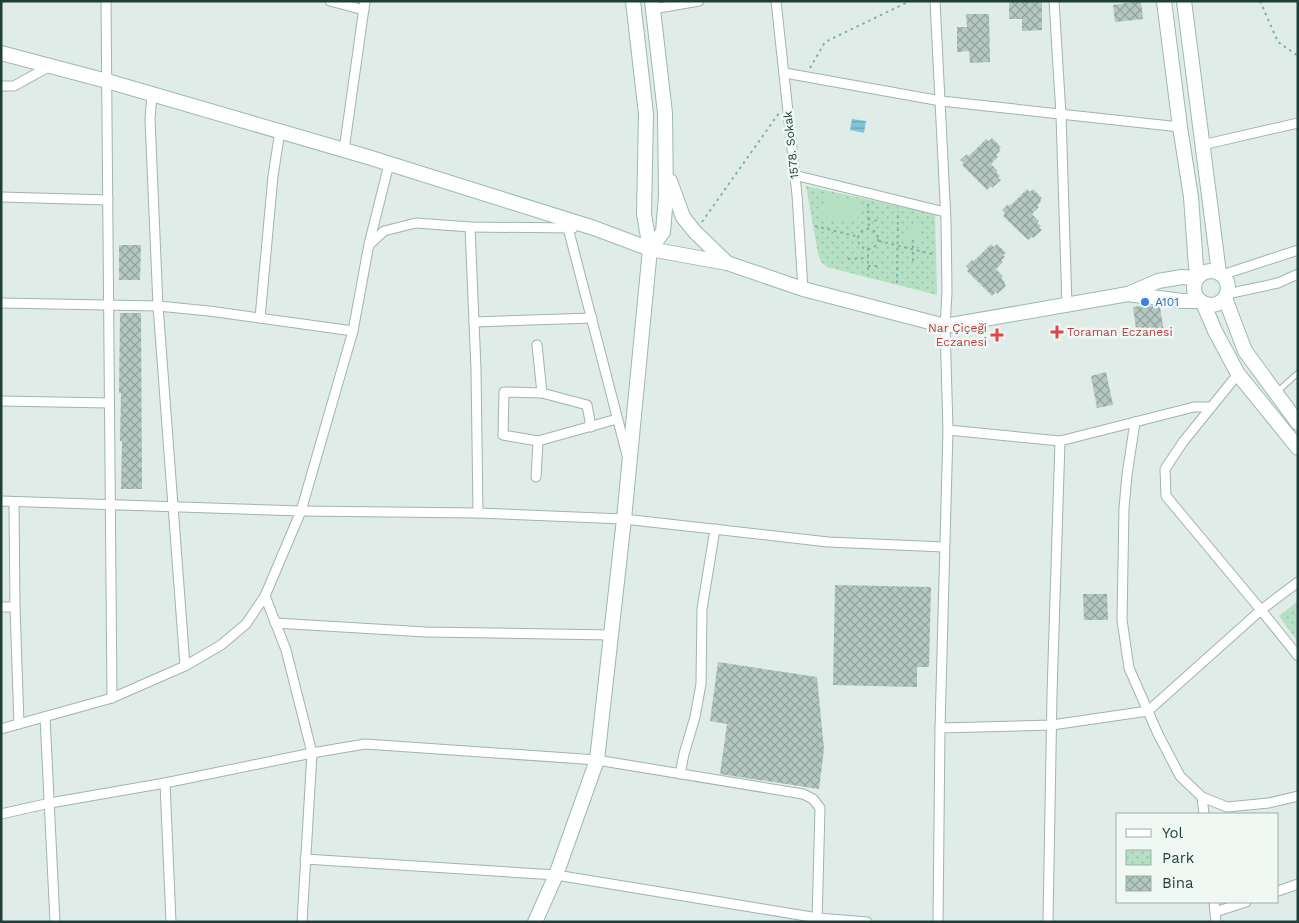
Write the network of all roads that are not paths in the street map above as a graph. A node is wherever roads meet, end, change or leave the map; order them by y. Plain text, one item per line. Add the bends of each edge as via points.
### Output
1 (106, 1) edge
2 (330, 1) edge
3 (632, 1) edge
4 (699, 1) edge
5 (776, 1) edge
6 (935, 1) edge
7 (1054, 1) edge
8 (1164, 1) edge
9 (1184, 1) edge
10 (365, 5) edge
11 (653, 5) edge
12 (1, 53) edge
13 (50, 66) junction
14 (785, 73) junction
15 (107, 81) junction
16 (1, 86) edge
17 (152, 94) junction
18 (940, 101) junction
19 (1062, 115) junction
20 (1298, 123) edge
21 (1180, 127) junction
22 (280, 131) junction
23 (1202, 145) junction
24 (344, 150) junction
25 (388, 164) junction
26 (666, 171) junction
27 (794, 175) junction
28 (1, 196) edge
29 (108, 200) junction
30 (945, 212) junction
31 (470, 227) junction
32 (568, 228) junction
33 (594, 228) junction
34 (370, 244) junction
35 (650, 249) junction
36 (1298, 250) edge
37 (727, 263) junction
38 (1298, 274) edge
39 (1224, 285) junction
40 (803, 289) junction
41 (1198, 290) junction
42 (1128, 294) junction
43 (1, 303) edge
44 (109, 304) junction
45 (1067, 305) junction
46 (158, 306) junction
47 (260, 318) junction
48 (592, 318) junction
49 (474, 322) junction
50 (945, 326) junction
51 (353, 331) junction
52 (537, 345) dead end
53 (1298, 373) edge
54 (1238, 374) junction
55 (542, 392) junction
56 (1276, 393) junction
57 (1, 401) edge
58 (110, 403) junction
59 (1211, 407) junction
60 (617, 419) junction
61 (1135, 422) junction
62 (1298, 423) edge
63 (591, 427) junction
64 (948, 430) junction
65 (538, 441) junction
66 (1060, 441) junction
67 (1298, 448) edge
68 (629, 463) junction
69 (536, 477) dead end
70 (1, 502) edge
71 (14, 502) junction
72 (110, 505) junction
73 (172, 507) junction
74 (301, 511) junction
75 (478, 513) junction
76 (624, 519) junction
77 (715, 530) junction
78 (944, 547) junction
79 (1298, 582) edge
80 (265, 596) junction
81 (1, 607) edge
82 (15, 607) junction
83 (1261, 610) junction
84 (275, 623) junction
85 (611, 635) junction
86 (1298, 656) edge
87 (185, 666) junction
88 (112, 698) junction
89 (1148, 711) junction
90 (45, 717) junction
91 (19, 724) junction
92 (1052, 725) junction
93 (940, 728) junction
94 (1, 729) edge
95 (312, 753) junction
96 (597, 760) junction
97 (680, 774) junction
98 (165, 783) junction
99 (1298, 796) edge
100 (1202, 797) junction
101 (50, 803) junction
102 (1204, 813) edge
103 (1, 814) edge
104 (305, 859) junction
105 (556, 875) junction
106 (1298, 884) edge
107 (1279, 891) edge
108 (1214, 903) edge
109 (1244, 903) edge
110 (1216, 917) edge
111 (818, 920) edge
112 (55, 922) edge
113 (171, 922) edge
114 (302, 922) edge
115 (535, 922) edge
116 (867, 922) edge
117 (938, 922) edge
118 (1048, 922) edge

1 - 15 street
2 - 10 street
3 - 35 street via 646,114 644,214
4 - 11 street
5 - 14 street, 1578. Sokak
6 - 18 street
7 - 19 street
8 - 21 street
9 - 23 street
10 - 24 street
11 - 26 street via 665,113
12 - 13 street
13 - 15 street
13 - 16 street via 14,86
14 - 18 street
14 - 27 street, 1578. Sokak
15 - 17 street
15 - 29 street
17 - 22 street
17 - 46 street via 150,119
18 - 19 street
18 - 30 street
19 - 21 street
19 - 45 street
20 - 23 street
21 - 41 street via 1192,197
22 - 24 street
22 - 47 street
23 - 39 street
24 - 25 street
25 - 33 street
25 - 34 street
26 - 35 street via 663,232
26 - 37 street via 683,217
27 - 30 street
27 - 40 street, 1578. Sokak
28 - 29 street
29 - 44 street
30 - 50 street
31 - 32 street
31 - 34 street via 416,223 384,231
31 - 49 street
32 - 33 street
32 - 48 street
33 - 35 street
34 - 51 street
35 - 37 street
35 - 68 street
36 - 39 street
37 - 40 street
38 - 39 street via 1278,283
39 - 41 street via 1215,304
39 - 41 street via 1207,271
39 - 56 street via 1245,351
40 - 50 street
41 - 42 street via 1182,301
41 - 42 street via 1182,277 1158,281
41 - 54 street
42 - 45 street
43 - 44 street
44 - 46 street
44 - 58 street
45 - 50 street
46 - 47 street
46 - 73 street
47 - 51 street
48 - 49 street
48 - 60 street
49 - 75 street
50 - 64 street
51 - 74 street
52 - 55 street
53 - 56 lane
54 - 59 street
54 - 67 street
55 - 63 street via 587,405
55 - 65 street via 504,392 503,435
56 - 62 street
57 - 58 street
58 - 72 street
59 - 61 street via 1194,407
59 - 83 street via 1165,469 1166,496
60 - 63 street
60 - 68 street
61 - 66 street
61 - 89 street via 1124,508 1122,620 1129,668
63 - 65 street
64 - 66 street
64 - 78 street
65 - 69 street
66 - 92 street
68 - 76 street
70 - 71 street
71 - 72 street
71 - 82 street
72 - 73 street
72 - 88 street
73 - 74 street
73 - 87 street
74 - 75 street
74 - 80 street
75 - 76 street
76 - 77 street
76 - 85 street
77 - 78 street via 828,542
77 - 97 street via 702,609 701,684
78 - 93 street
79 - 83 street
80 - 84 street
80 - 87 street via 246,624 222,645
81 - 82 street
82 - 91 street
83 - 86 street
83 - 89 street
84 - 85 street via 426,632
84 - 95 street via 286,650
85 - 96 street
87 - 88 street
88 - 90 street
89 - 92 street
89 - 100 street via 1180,776
90 - 91 street
90 - 101 street
91 - 94 street
92 - 93 street
92 - 118 street
93 - 117 street
95 - 96 street via 365,744
95 - 98 street
95 - 104 street
96 - 97 street
96 - 105 street
97 - 111 street via 803,794 814,799 820,808
98 - 101 street
98 - 113 street
99 - 100 street via 1228,808
100 - 102 street
101 - 103 street
101 - 112 street
104 - 105 street
104 - 114 street
105 - 111 street
105 - 115 street
106 - 107 street
108 - 110 street
109 - 110 street
111 - 116 street

